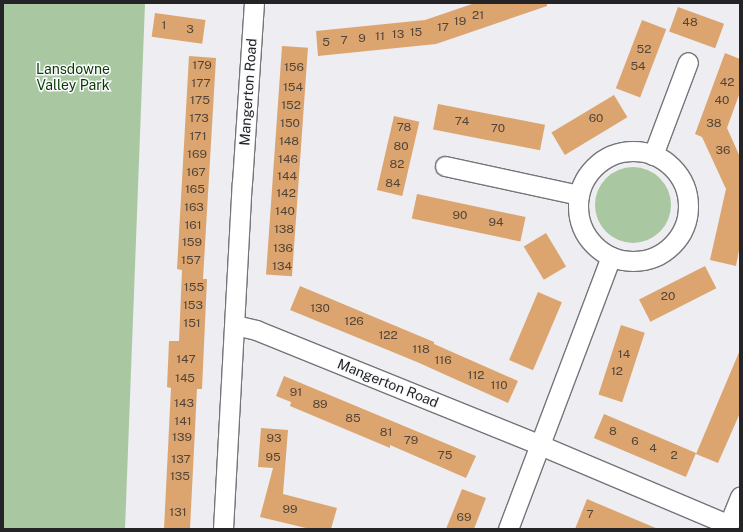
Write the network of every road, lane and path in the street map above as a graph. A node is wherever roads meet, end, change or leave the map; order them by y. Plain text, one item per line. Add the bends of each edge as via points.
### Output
1 (254, 3) edge
2 (688, 62) dead end
3 (654, 155) junction
4 (445, 166) dead end
5 (579, 195) junction
6 (612, 257) junction
7 (235, 325) junction
8 (540, 445) junction
9 (740, 497) edge
10 (728, 527) edge
11 (223, 529) edge
12 (508, 529) edge

1 - 7 street, Mangerton Road
2 - 3 street
3 - 5 street via 630,151 607,158 588,173
3 - 6 street via 675,171 686,194 686,214 680,233 668,248 650,258 624,260
4 - 5 street
5 - 6 street via 578,208 584,232 600,251
6 - 8 street
7 - 8 street, Mangerton Road via 256,330
7 - 11 street, Mangerton Road
8 - 10 street, Mangerton Road
8 - 12 street
9 - 10 street

